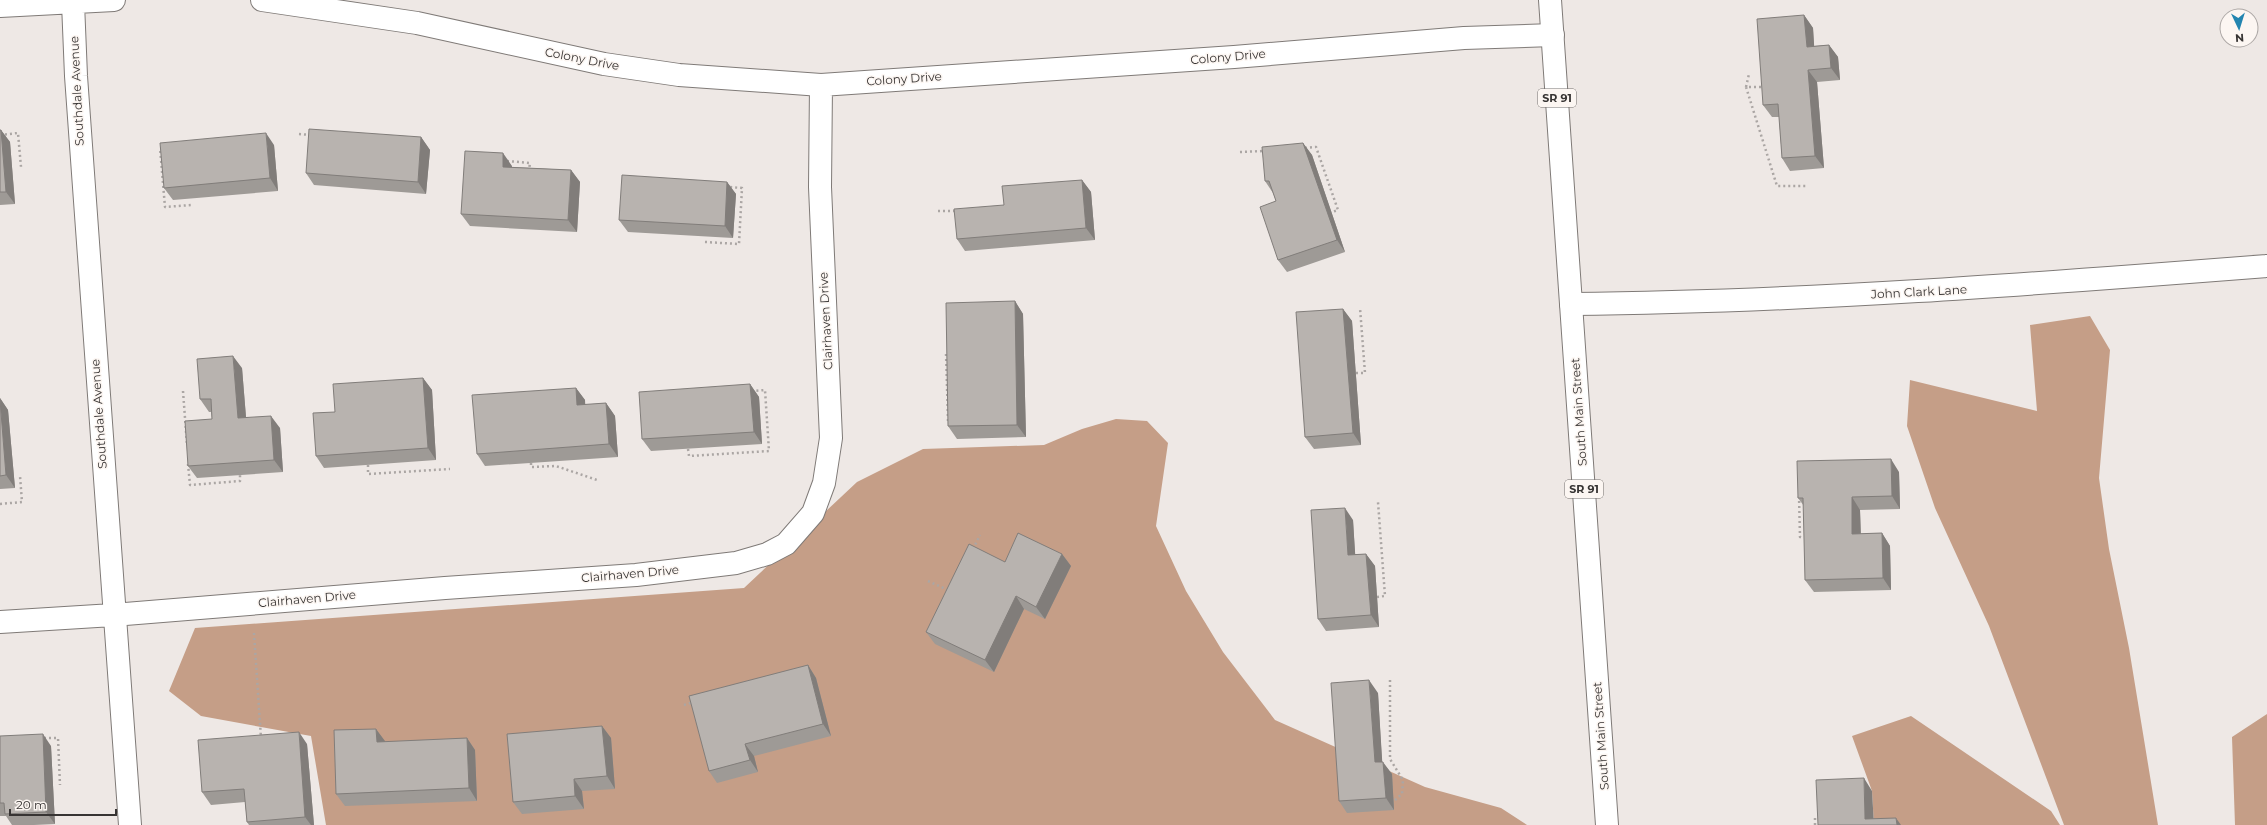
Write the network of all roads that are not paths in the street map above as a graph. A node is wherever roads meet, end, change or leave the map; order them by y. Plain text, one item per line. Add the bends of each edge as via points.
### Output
1 (114, 0) edge
2 (262, 0) edge
3 (1550, 0) edge
4 (73, 3) junction
5 (0, 6) edge
6 (1553, 35) junction
7 (820, 85) junction
8 (2267, 266) edge
9 (1571, 304) junction
10 (113, 615) junction
11 (0, 622) edge
12 (130, 825) edge
13 (1607, 825) edge

1 - 4 street
2 - 7 street, Colony Drive via 417,23 604,64 679,75
3 - 6 street, South Main Street / SR 91
4 - 5 street
4 - 10 street, Southdale Avenue
6 - 7 street, Colony Drive via 1464,38
6 - 9 street, South Main Street / SR 91
7 - 10 street, Clairhaven Drive via 820,187 832,438 824,483 813,513 786,544 767,554 736,563 636,575
8 - 9 street, John Clark Lane via 1971,289
9 - 13 street, South Main Street / SR 91
10 - 11 street, Clairhaven Drive
10 - 12 street, Southdale Avenue

